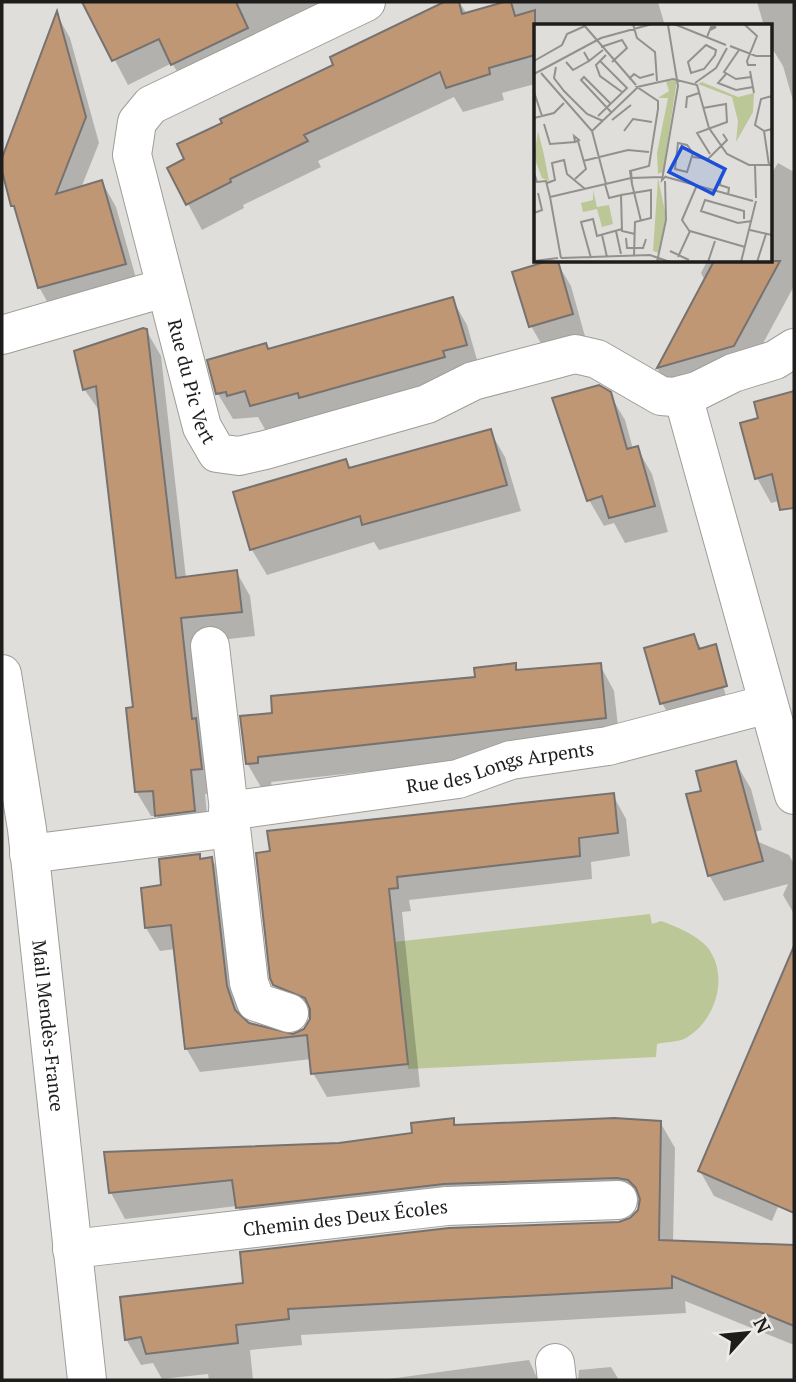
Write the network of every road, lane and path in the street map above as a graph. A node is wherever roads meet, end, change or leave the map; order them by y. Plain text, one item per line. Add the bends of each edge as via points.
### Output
1 (366, 2) edge
2 (164, 288) junction
3 (2, 335) edge
4 (794, 348) edge
5 (683, 396) junction
6 (210, 646) dead end
7 (2, 674) edge
8 (768, 704) junction
9 (794, 795) edge
10 (230, 820) junction
11 (21, 871) edge
12 (289, 1013) dead end
13 (618, 1200) dead end
14 (72, 1249) junction
15 (87, 1380) edge

1 - 2 street, Rue du Pic Vert via 143,112 132,155
2 - 3 street
2 - 5 street, Rue du Pic Vert via 202,427 217,453 226,456 265,450 427,404 473,381 575,354 597,359 661,396
4 - 5 street
5 - 8 street
6 - 10 street
7 - 11 street, Mail Mendès-France
8 - 9 street
8 - 10 street, Rue des Longs Arpents via 608,746 511,760 458,779
10 - 11 street, Rue des Longs Arpents
10 - 12 street via 252,994 264,1007
11 - 14 street, Mail Mendès-France
13 - 14 street, Chemin des Deux Écoles via 447,1206
14 - 15 street, Mail Mendès-France

